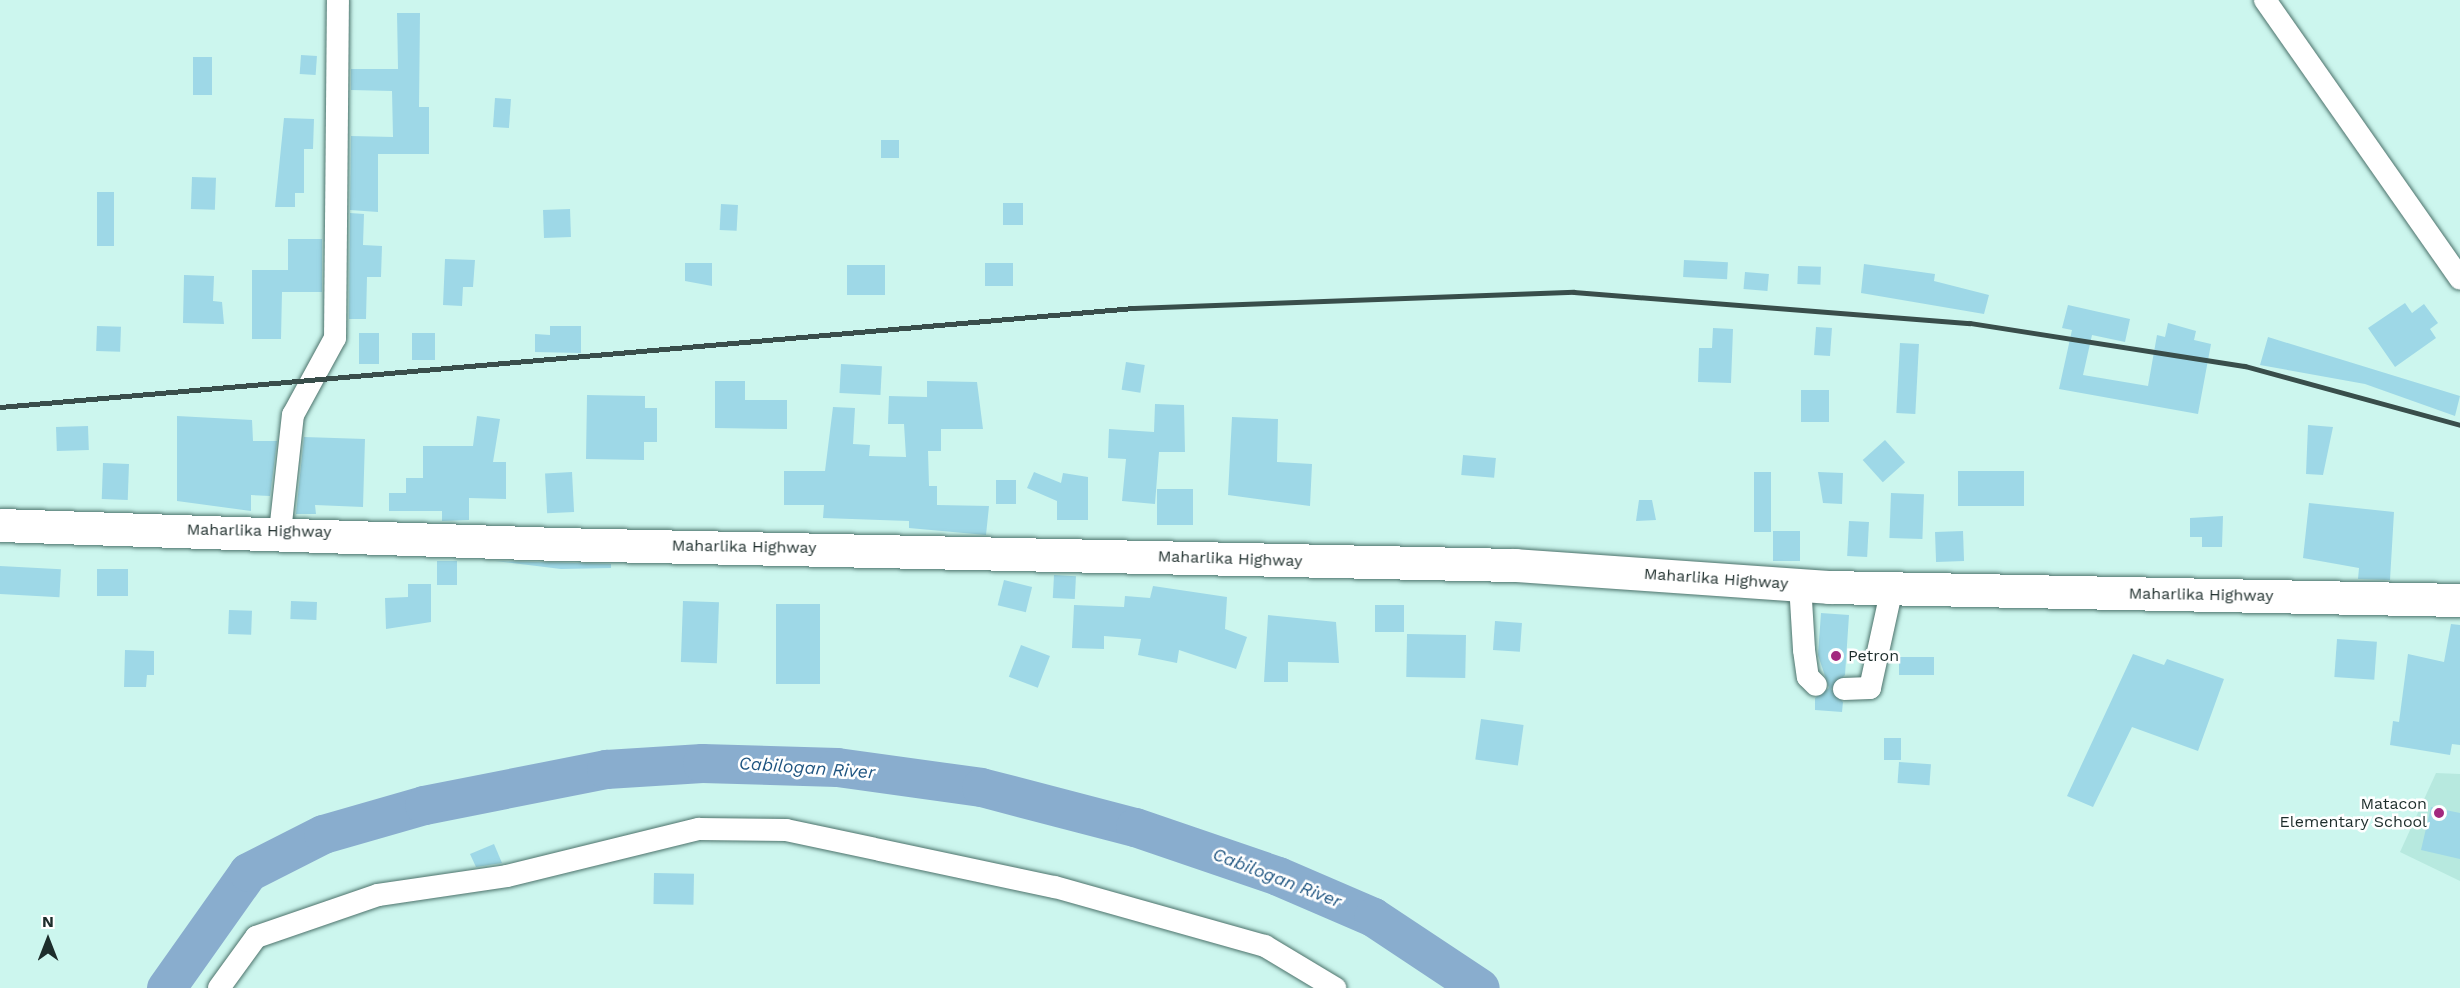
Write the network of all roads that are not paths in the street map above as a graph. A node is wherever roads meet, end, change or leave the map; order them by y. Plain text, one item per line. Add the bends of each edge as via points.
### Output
1 (338, 0) edge
2 (2265, 0) edge
3 (2460, 279) edge
4 (0, 525) edge
5 (280, 532) junction
6 (1800, 584) junction
7 (1892, 588) junction
8 (2460, 600) edge
9 (1816, 686) dead end
10 (1844, 689) dead end
11 (219, 988) edge
12 (1335, 988) edge

1 - 5 street via 335,338 293,415
2 - 3 street
4 - 5 highway, Maharlika Highway
5 - 6 highway, Maharlika Highway via 558,544 1515,565
6 - 7 highway, Maharlika Highway
6 - 9 street via 1808,677
7 - 8 highway, Maharlika Highway
7 - 10 street via 1870,688
11 - 12 street via 256,937 378,895 507,876 699,829 786,830 1055,887 1265,946

